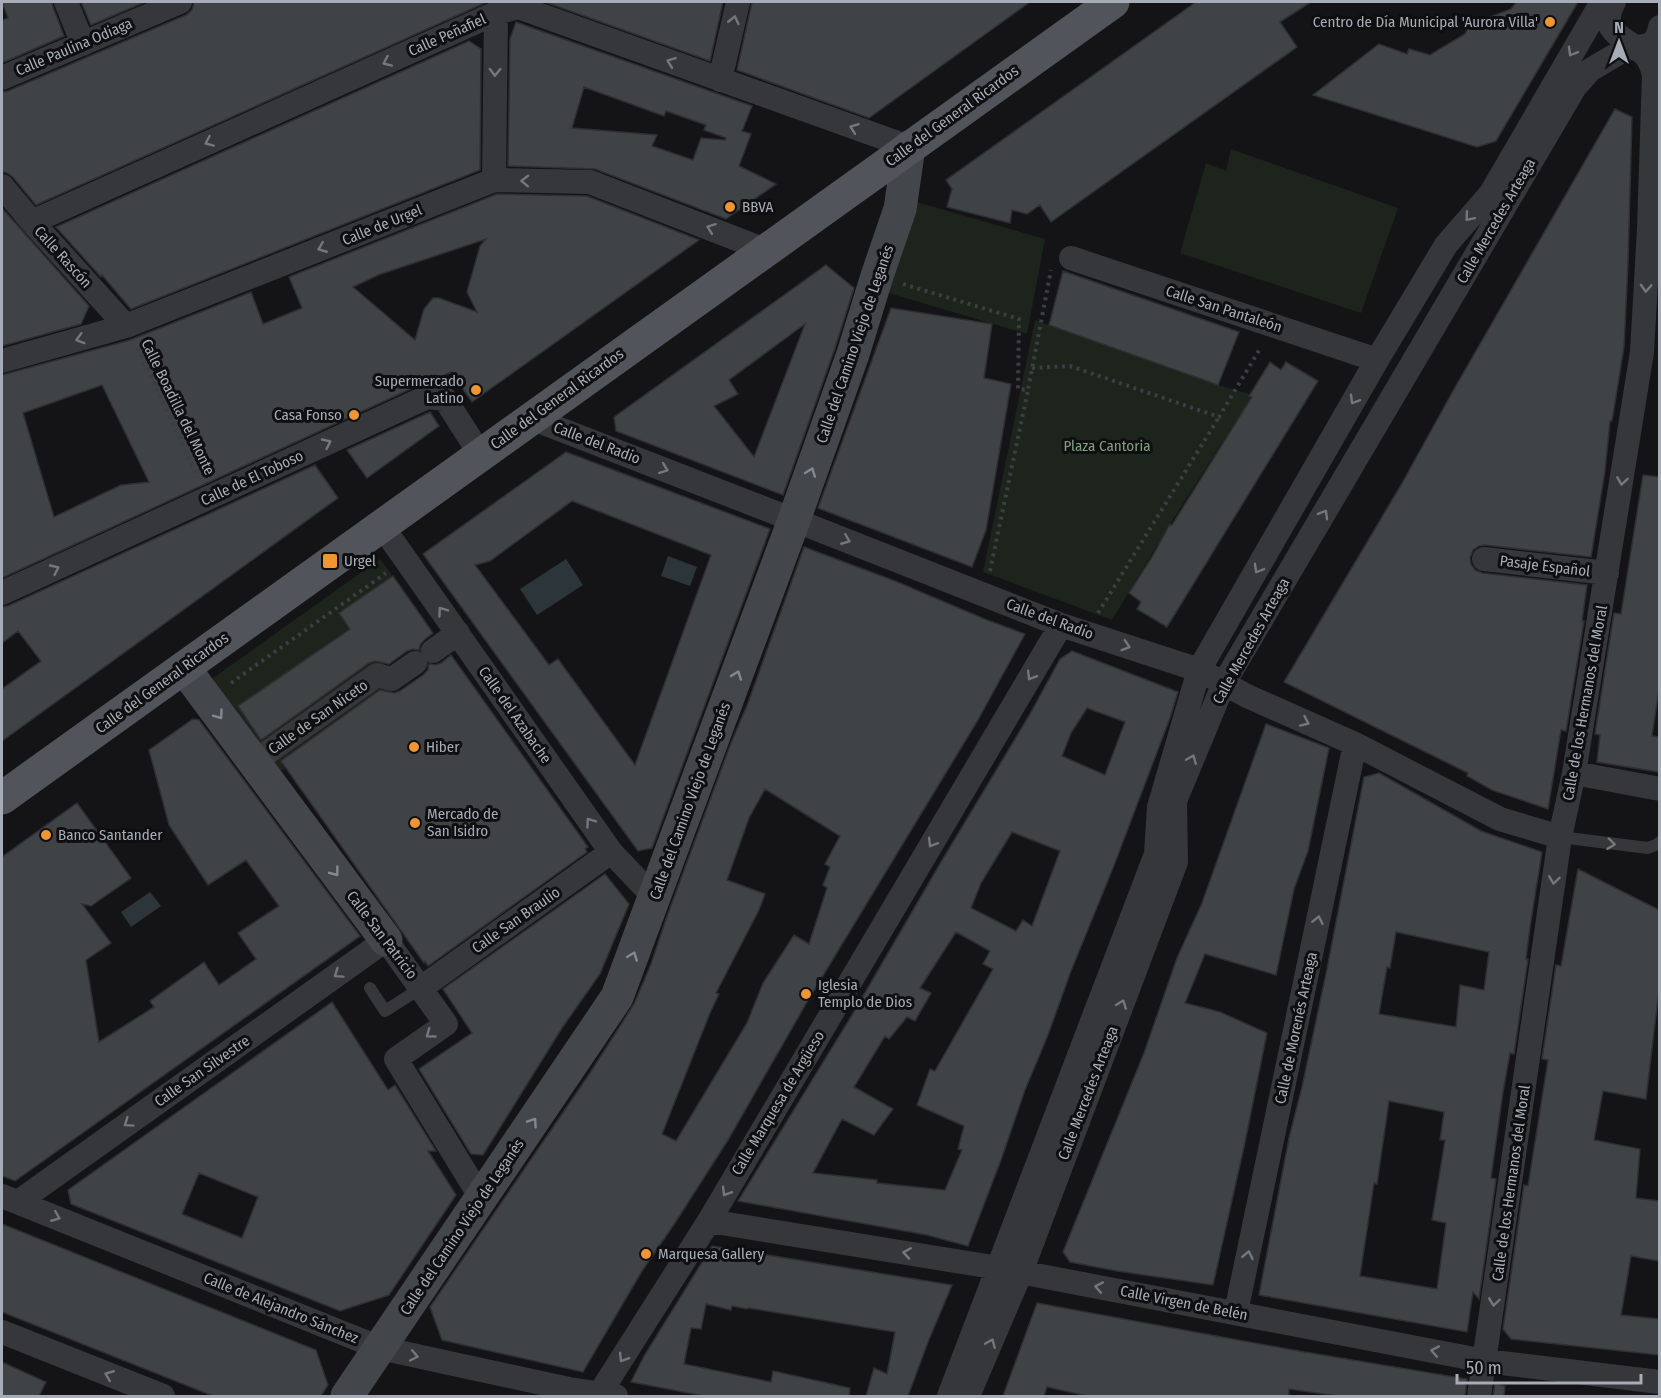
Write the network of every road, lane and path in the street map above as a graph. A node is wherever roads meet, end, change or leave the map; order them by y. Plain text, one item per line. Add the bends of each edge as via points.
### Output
1 (66, 2) edge
2 (180, 2) edge
3 (738, 2) edge
4 (1113, 2) edge
5 (1602, 2) edge
6 (1614, 2) edge
7 (496, 13) junction
8 (1659, 27) edge
9 (83, 44) junction
10 (1636, 48) junction
11 (2, 78) edge
12 (720, 80) junction
13 (909, 147) junction
14 (494, 180) junction
15 (2, 186) edge
16 (32, 222) junction
17 (1654, 230) edge
18 (765, 250) junction
19 (1071, 258) joint
20 (877, 276) junction
21 (1274, 325) junction
22 (126, 326) junction
23 (1377, 360) junction
24 (2, 361) edge
25 (1032, 368) junction
26 (1028, 390) junction
27 (1218, 417) junction
28 (531, 418) junction
29 (480, 454) junction
30 (209, 498) junction
31 (794, 520) junction
32 (382, 526) junction
33 (1484, 558) dead end
34 (392, 568) dead end
35 (1607, 573) junction
36 (2, 593) edge
37 (985, 595) junction
38 (1061, 625) junction
39 (458, 633) junction
40 (1085, 633) junction
41 (184, 668) junction
42 (1199, 670) junction
43 (1224, 684) junction
44 (225, 687) dead end
45 (1355, 744) junction
46 (254, 762) junction
47 (1574, 773) junction
48 (1659, 789) edge
49 (2, 798) edge
50 (1560, 837) junction
51 (1659, 842) edge
52 (611, 852) junction
53 (655, 898) junction
54 (386, 940) junction
55 (421, 987) junction
56 (370, 988) dead end
57 (481, 1198) junction
58 (10, 1199) edge
59 (709, 1221) junction
60 (1010, 1270) junction
61 (1236, 1312) junction
62 (2, 1332) edge
63 (380, 1348) junction
64 (1485, 1361) junction
65 (1659, 1382) edge
66 (568, 1393) edge
67 (609, 1395) edge
68 (163, 1396) edge
69 (347, 1396) edge
70 (949, 1396) edge
71 (968, 1396) edge
72 (1479, 1396) edge

1 - 9 street
2 - 9 street, Calle Paulina Odiaga
12 -> 3 street
4 - 13 main road, Calle del General Ricardos
5 -> 23 street, Calle Mercedes Arteaga via 1491,193 1446,245
6 - 10 street via 1609,20 1614,32
12 -> 7 street, Calle Peñafiel via 518,7
7 -> 14 street
7 -> 16 street, Calle Peñafiel
8 - 10 street via 1656,40
9 - 11 street, Calle Paulina Odiaga
10 - 17 street, Calle de los Hermanos del Moral via 1651,64 1654,74
43 -> 10 street, Calle Mercedes Arteaga via 1575,87 1590,70 1624,50
13 -> 12 street, Calle Peñafiel
13 - 18 main road, Calle del General Ricardos
13 - 20 street, Calle del Camino Viejo de Leganés via 900,209
18 -> 14 street, Calle de Urgel via 590,182
14 -> 22 street, Calle de Urgel
15 - 16 street, Calle Rascón
16 - 22 street, Calle Rascón
17 -> 35 street, Calle de los Hermanos del Moral via 1642,352
18 - 28 main road, Calle del General Ricardos
19 - 21 street, Calle San Pantaleón
19 - 25 path via 1052,265
20 - 26 path via 1019,319 1018,389
31 -> 20 street, Calle del Camino Viejo de Leganés
21 - 23 street, Calle San Pantaleón
21 - 27 path
22 -> 24 street, Calle de Urgel
22 - 30 path, Calle Boadilla del Monte
23 -> 42 street, Calle Mercedes Arteaga
25 - 26 path
25 - 27 path via 1070,366
26 - 37 path
27 - 40 path
28 - 29 main road, Calle del General Ricardos
28 -> 31 street, Calle del Radio
30 -> 29 street, Calle de El Toboso via 427,397 445,399
29 - 32 main road, Calle del General Ricardos
36 -> 30 street, Calle de El Toboso
31 -> 37 street, Calle del Radio
53 -> 31 street, Calle del Camino Viejo de Leganés
39 -> 32 street, Calle del Azabache
32 - 41 main road, Calle del General Ricardos
33 - 35 street, Pasaje Español
34 - 44 path
35 - 47 street, Calle de los Hermanos del Moral
37 - 38 street, Calle del Radio
38 - 40 street, Calle del Radio
38 -> 59 street, Calle Marquesa de Argüeso
39 - 46 street, Calle de San Niceto via 392,679 377,675
52 -> 39 street, Calle del Azabache
40 -> 42 street, Calle del Radio
41 -> 46 street, Calle San Patricio
41 - 49 main road, Calle del General Ricardos
42 - 43 street, Calle del Radio
42 - 60 street, Calle Mercedes Arteaga via 1159,807 1156,854
43 -> 45 street, Calle del Radio
60 -> 43 street, Calle Mercedes Arteaga via 1176,862 1175,801
45 - 50 street, Calle del Radio via 1500,819
61 -> 45 street, Calle de Morenés Arteaga
46 -> 54 street, Calle San Patricio
47 - 48 street
47 - 50 street, Calle de los Hermanos del Moral
50 -> 51 lane via 1648,848
50 -> 64 street, Calle de los Hermanos del Moral
52 - 53 street, Calle del Azabache
52 - 55 street, Calle San Braulio
57 -> 53 street, Calle del Camino Viejo de Leganés via 617,997
54 - 55 street, Calle San Patricio
54 -> 58 street, Calle San Silvestre
55 - 56 lane via 384,1011
55 -> 57 street, Calle San Patricio via 446,1024 396,1059
57 - 63 street, Calle del Camino Viejo de Leganés
58 -> 63 street, Calle de Alejandro Sánchez
60 -> 59 street, Calle Virgen de Belén
59 -> 67 street, Calle Marquesa de Argüeso
61 -> 60 street, Calle Virgen de Belén
60 - 70 street, Calle Mercedes Arteaga
71 -> 60 street, Calle Mercedes Arteaga
64 -> 61 street, Calle Virgen de Belén
68 -> 62 street
63 -> 66 street, Calle de Alejandro Sánchez
63 - 69 street, Calle del Camino Viejo de Leganés
64 - 65 street, Calle Virgen de Belén
64 - 72 street, Calle de los Hermanos del Moral
66 - 67 street, Calle de Alejandro Sánchez

